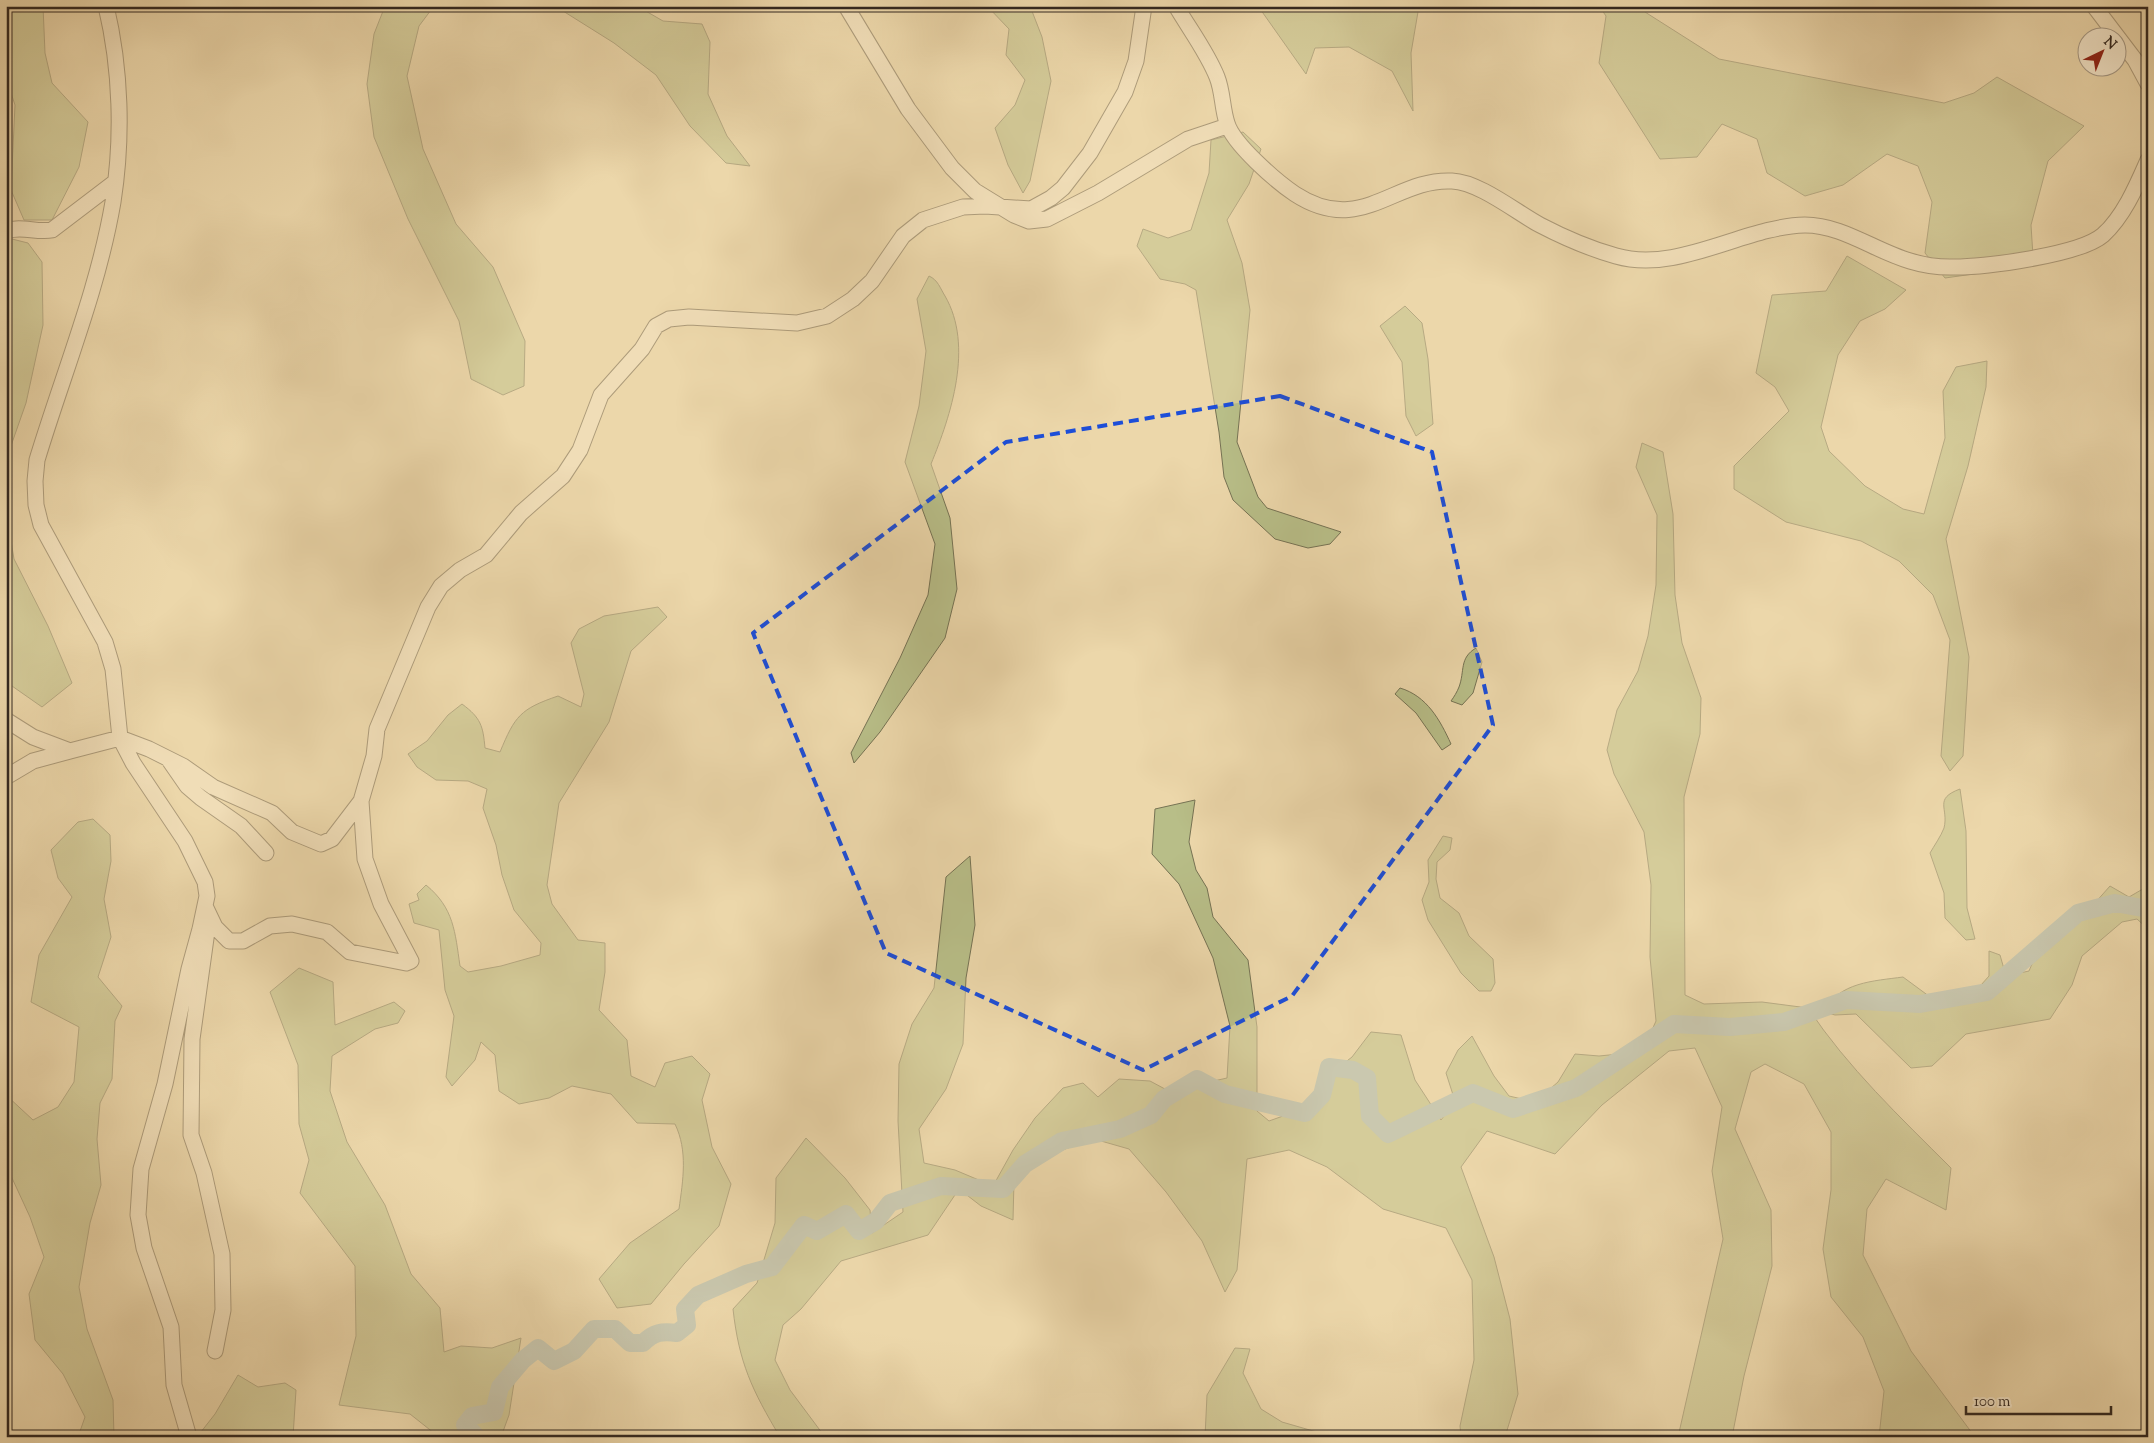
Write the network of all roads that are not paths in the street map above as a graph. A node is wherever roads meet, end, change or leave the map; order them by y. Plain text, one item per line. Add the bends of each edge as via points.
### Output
1 (106, 6) edge
2 (846, 6) edge
3 (1144, 6) edge
4 (1176, 6) edge
5 (2094, 6) edge
6 (2148, 84) edge
7 (1227, 126) junction
8 (2148, 160) edge
9 (115, 182) junction
10 (1002, 207) junction
11 (6, 231) edge
12 (6, 720) edge
13 (120, 738) junction
14 (70, 751) junction
15 (168, 759) junction
16 (6, 777) edge
17 (361, 801) junction
18 (266, 853) dead end
19 (207, 912) junction
20 (215, 1351) dead end
21 (189, 1437) edge

1 - 9 street via 118,107
2 - 10 street via 908,109 942,155 966,184
3 - 10 street via 1133,72 1115,112 1090,153 1063,188 1041,206 1031,209
4 - 7 street via 1220,82
5 - 6 street via 2135,60
7 - 8 street via 1258,163 1295,194 1318,205 1337,209 1363,208 1425,184 1450,180 1467,183 1543,226 1616,256 1639,260 1666,259 1806,225 1823,226 1927,266 1972,266 2070,251 2094,242 2104,234 2123,209
7 - 10 street via 1188,139 1048,220 1029,221
9 - 11 street via 52,230 42,232 16,228
9 - 13 street via 103,250 37,460 35,481 41,525 104,642 113,669
10 - 17 street via 963,207 923,220 903,236 872,280 853,299 827,316 797,323 689,317 669,319 656,326 642,350 601,396 580,450 563,476 521,513 486,555 441,586 428,607 377,729 374,756
12 - 14 street via 33,737
13 - 14 street
13 - 15 street
13 - 19 street via 200,868 207,896
14 - 16 street via 33,761
15 - 17 street via 213,787 272,813 292,832 321,844 332,839
15 - 18 street via 187,786 241,826
17 - 19 street via 365,859 381,904 411,959 409,962 350,952 327,932 285,923 270,926 243,941 228,942
19 - 20 street via 192,1039 191,1135 204,1173 222,1254 223,1310
19 - 21 street via 189,969 165,1084 141,1169 138,1215 144,1248 171,1327 174,1385

